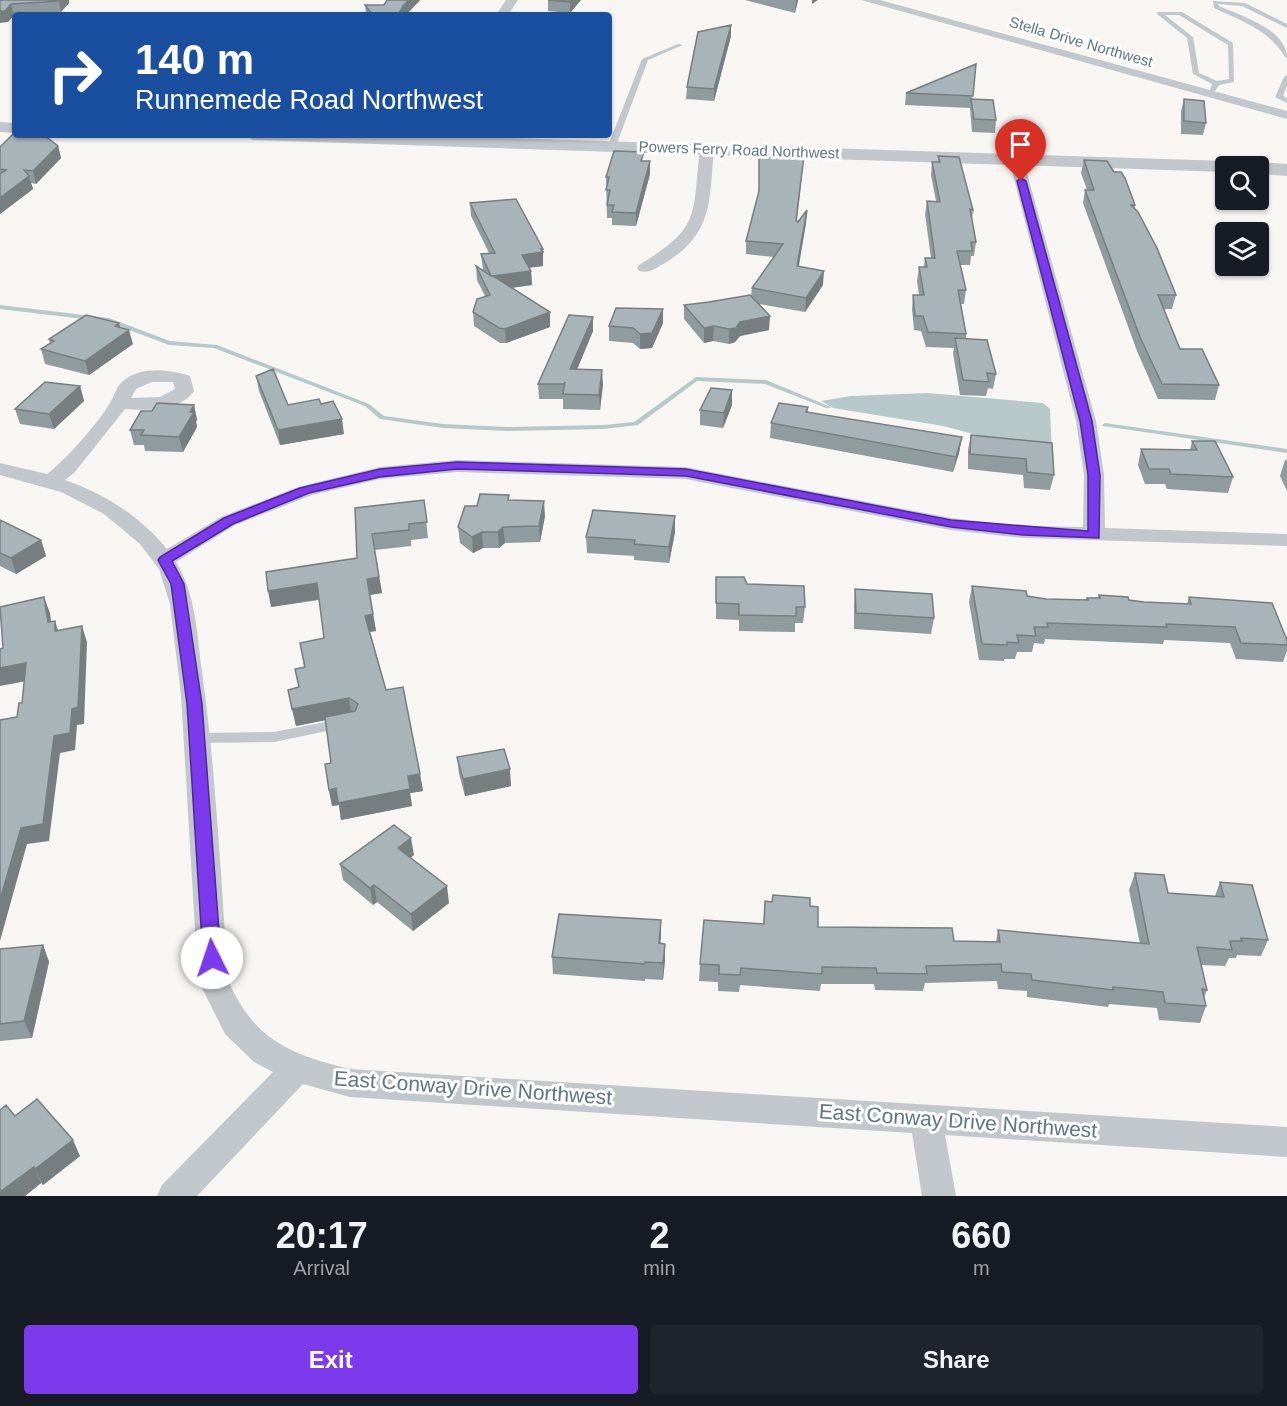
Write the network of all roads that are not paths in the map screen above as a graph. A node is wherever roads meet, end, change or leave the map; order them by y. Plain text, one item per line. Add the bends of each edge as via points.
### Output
1 (867, 0) edge
2 (1287, 26) edge
3 (680, 45) dead end
4 (1287, 56) edge
5 (1287, 76) edge
6 (1213, 89) junction
7 (1287, 101) edge
8 (1287, 115) edge
9 (351, 138) edge
10 (612, 146) junction
11 (707, 149) junction
12 (1016, 159) junction
13 (1215, 167) edge
14 (1269, 169) edge
15 (1287, 170) edge
16 (645, 268) dead end
17 (120, 403) dead end
18 (0, 469) edge
19 (51, 481) junction
20 (1094, 535) junction
21 (1287, 540) edge
22 (164, 560) junction
23 (352, 722) edge
24 (197, 738) junction
25 (297, 1070) junction
26 (926, 1119) junction
27 (1287, 1142) edge
28 (174, 1196) edge
29 (939, 1196) edge

1 - 6 street, Stella Drive Northwest
2 - 4 lane via 1243,4 1215,3 1273,36
3 - 10 lane via 645,59
5 - 7 lane via 1279,93
6 - 6 lane via 1196,74 1190,38 1159,14 1180,13 1231,44 1232,81
6 - 8 street, Stella Drive Northwest
9 - 10 street, Powers Ferry Road Northwest
10 - 11 street, Powers Ferry Road Northwest
11 - 12 street, Powers Ferry Road Northwest
11 - 16 street via 704,205 697,230 676,250
12 - 13 street, Powers Ferry Road Northwest
12 - 20 street via 1086,421 1094,475
14 - 15 street
17 - 19 street via 67,469
18 - 19 street, East Conway Drive Northwest
19 - 22 street, East Conway Drive Northwest via 128,521
20 - 21 street
20 - 22 street via 951,524 686,473 457,466 380,473 305,491 228,521
22 - 24 street, East Conway Drive Northwest via 178,584
23 - 24 lane via 274,737
24 - 25 street, East Conway Drive Northwest via 213,980 239,1031 262,1052
25 - 26 street, East Conway Drive Northwest via 350,1083
25 - 28 street
26 - 27 street, East Conway Drive Northwest
26 - 29 street

